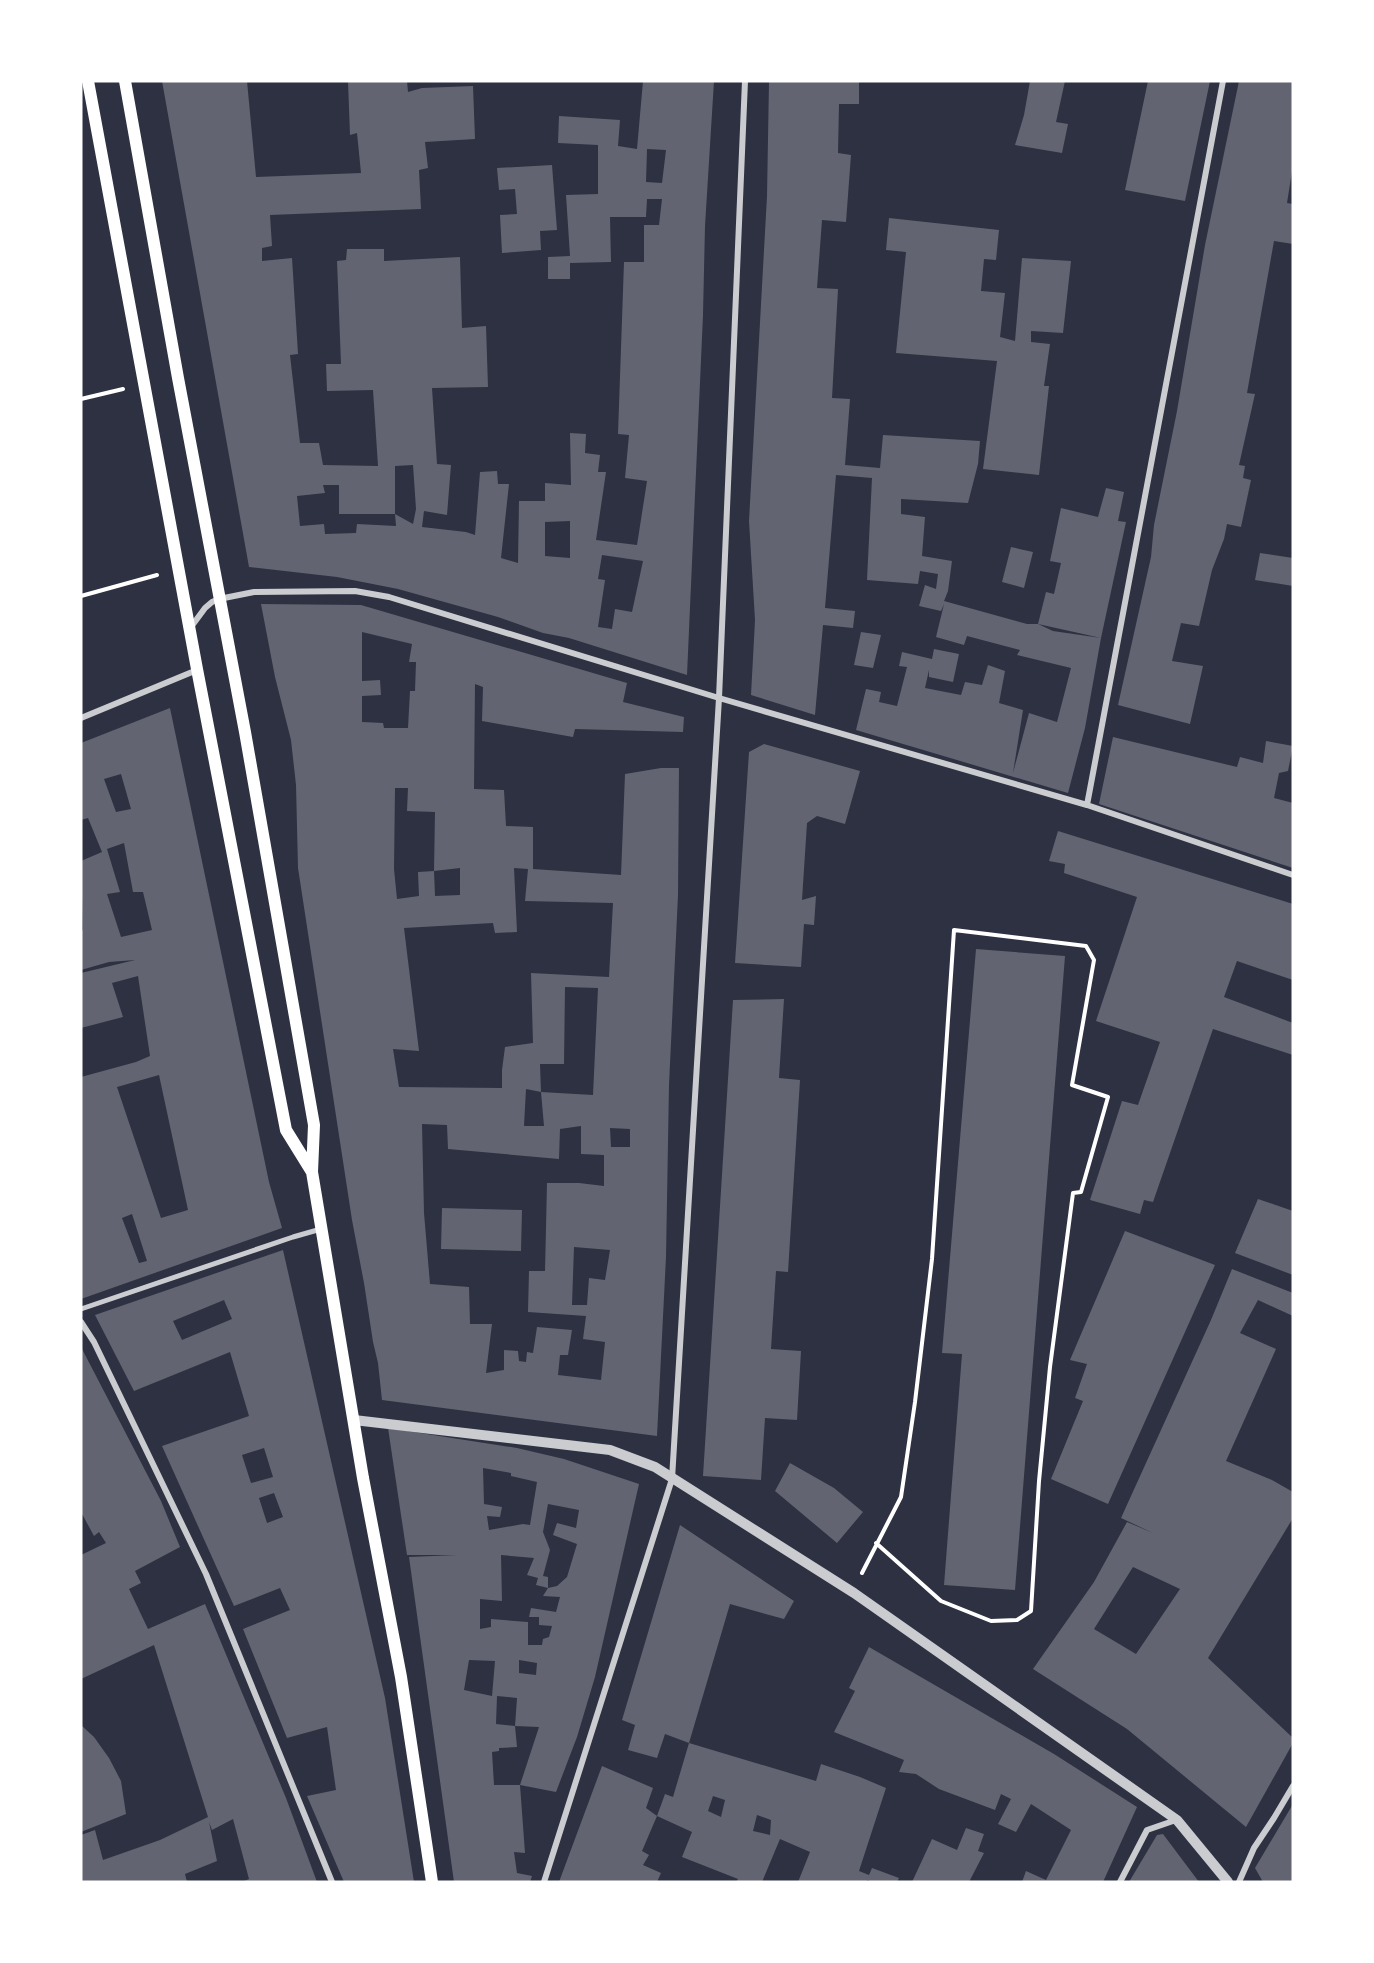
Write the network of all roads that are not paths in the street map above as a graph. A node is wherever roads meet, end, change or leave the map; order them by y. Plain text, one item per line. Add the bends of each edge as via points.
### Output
1 (88, 81) edge
2 (125, 81) edge
3 (745, 81) edge
4 (1223, 81) edge
5 (219, 599) junction
6 (190, 627) junction
7 (197, 669) junction
8 (719, 698) junction
9 (81, 718) edge
10 (1087, 805) junction
11 (1293, 874) edge
12 (312, 1172) junction
13 (321, 1229) junction
14 (81, 1309) edge
15 (81, 1322) edge
16 (354, 1420) junction
17 (672, 1479) junction
18 (1293, 1786) edge
19 (1176, 1820) junction
20 (332, 1882) edge
21 (432, 1882) edge
22 (544, 1882) edge
23 (1120, 1882) edge
24 (1228, 1882) edge
25 (1239, 1882) edge

1 - 6 main road
2 - 5 main road
3 - 8 street
4 - 10 street
5 - 6 street via 204,609
5 - 8 street via 254,592 356,591 389,597
5 - 12 main road via 314,1125
6 - 7 main road
7 - 9 street
7 - 12 main road via 286,1130
8 - 10 street
8 - 17 street
10 - 11 street
12 - 13 main road
13 - 14 street
13 - 16 main road
15 - 20 street via 206,1574
16 - 17 street via 610,1450 655,1467
16 - 21 main road via 401,1677
17 - 19 street via 854,1593
17 - 22 street
18 - 25 street via 1254,1848
19 - 23 street via 1148,1830
19 - 24 street

